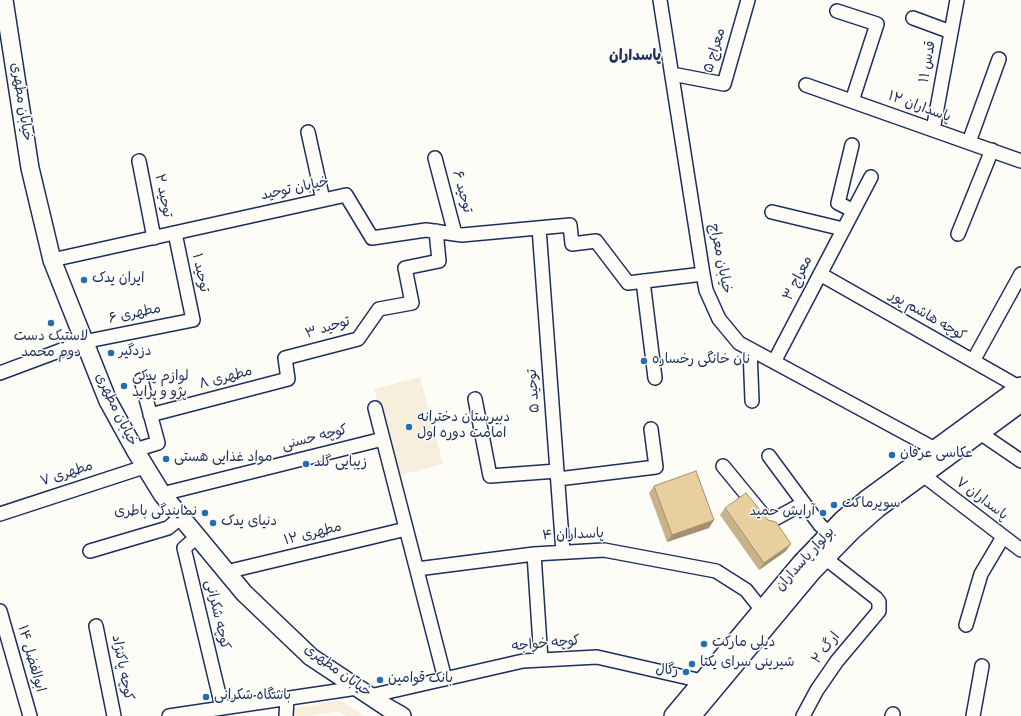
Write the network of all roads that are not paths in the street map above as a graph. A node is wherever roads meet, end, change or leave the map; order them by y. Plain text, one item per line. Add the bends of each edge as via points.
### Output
1 (4, 0) edge
2 (660, 0) edge
3 (748, 0) edge
4 (957, 0) edge
5 (837, 11) dead end
6 (913, 18) dead end
7 (951, 32) junction
8 (999, 59) dead end
9 (672, 74) junction
10 (806, 85) dead end
11 (852, 101) junction
12 (933, 130) junction
13 (308, 132) dead end
14 (969, 142) junction
15 (852, 145) dead end
16 (992, 150) junction
17 (435, 158) dead end
18 (139, 161) dead end
19 (1021, 161) edge
20 (871, 177) dead end
21 (323, 200) junction
22 (852, 210) junction
23 (772, 212) dead end
24 (539, 228) junction
25 (843, 229) junction
26 (436, 231) junction
27 (175, 233) junction
28 (455, 234) junction
29 (958, 234) dead end
30 (154, 238) junction
31 (52, 260) junction
32 (703, 274) junction
33 (820, 274) junction
34 (1021, 274) edge
35 (643, 281) junction
36 (193, 320) joint
37 (83, 342) junction
38 (750, 349) junction
39 (285, 358) joint
40 (973, 361) junction
41 (774, 362) junction
42 (0, 373) edge
43 (655, 378) dead end
44 (141, 380) dead end
45 (1020, 392) edge
46 (475, 399) dead end
47 (752, 401) dead end
48 (375, 408) dead end
49 (150, 415) junction
50 (651, 429) dead end
51 (980, 433) junction
52 (383, 439) junction
53 (934, 449) junction
54 (135, 450) junction
55 (769, 456) dead end
56 (1021, 461) edge
57 (723, 466) dead end
58 (144, 467) junction
59 (557, 475) junction
60 (923, 475) junction
61 (162, 494) junction
62 (804, 503) junction
63 (0, 514) edge
64 (181, 517) junction
65 (406, 529) junction
66 (829, 533) junction
67 (197, 537) junction
68 (1003, 537) junction
69 (1021, 550) edge
70 (90, 551) dead end
71 (563, 552) junction
72 (534, 554) junction
73 (825, 558) junction
74 (417, 569) junction
75 (226, 572) junction
76 (762, 610) junction
77 (0, 611) edge
78 (966, 625) dead end
79 (96, 626) dead end
80 (541, 660) junction
81 (982, 666) dead end
82 (445, 679) junction
83 (702, 681) junction
84 (363, 692) junction
85 (287, 698) junction
86 (227, 710) edge
87 (391, 713) edge
88 (30, 716) edge
89 (114, 716) edge
90 (169, 716) edge
91 (286, 716) edge
92 (673, 716) edge
93 (692, 716) edge
94 (803, 716) edge
95 (973, 716) edge

1 - 31 main road, خیابان مطهری via 30,168
2 - 9 street, خیابان معراج
3 - 9 street, معراج ۵ via 724,84
4 - 7 street, قدس ۱۱
5 - 11 street via 877,24
6 - 7 street
7 - 12 street, قدس ۱۱
8 - 14 street
9 - 32 street, خیابان معراج
10 - 11 street, پاسداران ۱۲
11 - 12 street, پاسداران ۱۲
12 - 14 street, پاسداران ۱۲
13 - 21 street
14 - 16 street, پاسداران ۱۲
15 - 22 street via 838,203
16 - 19 street, پاسداران ۱۲
16 - 29 street
17 - 28 street, توحید ۶
18 - 30 street, توحید ۲
20 - 22 street, معراج ۳
21 - 26 street, خیابان توحید via 346,195 372,238 426,230
21 - 27 street, خیابان توحید
22 - 25 street, معراج ۳
23 - 25 street
24 - 28 street, خیابان توحید
24 - 35 street, خیابان توحید via 570,225 572,244 596,241 628,282
24 - 59 street, توحید ۵
25 - 33 street, معراج ۳
26 - 28 street, خیابان توحید
26 - 39 street, توحید ۳ via 439,261 405,268 412,302 380,310 358,339
27 - 30 street, خیابان توحید
27 - 36 street, توحید ۱
30 - 31 street, خیابان توحید
31 - 37 main road, خیابان مطهری
32 - 35 street, خیابان توحید
32 - 38 street, خیابان معراج via 706,290 719,319 739,343
33 - 40 street, کوچه هاشم پور
33 - 41 street, معراج ۳
34 - 40 street
35 - 43 street
36 - 37 street, مطهری ۶
37 - 42 street, مطهری ۶
37 - 54 main road, خیابان مطهری via 108,401
38 - 41 street, خیابان معراج
38 - 47 street
39 - 49 street, مطهری ۸ via 288,380
40 - 45 street, کوچه هاشم پور
41 - 53 street, خیابان معراج
44 - 49 street
45 - 51 main road, بولوار پاسداران
45 - 53 main road, بولوار پاسداران
46 - 59 street via 490,476
48 - 52 street
49 - 54 street via 158,443
50 - 59 street via 656,467
51 - 56 street
51 - 60 main road, بولوار پاسداران
52 - 61 street, کوچه حسنی
52 - 65 street
53 - 66 main road, بولوار پاسداران via 868,498
54 - 58 main road, خیابان مطهری
55 - 62 street
57 - 62 street via 769,522
58 - 61 main road, خیابان مطهری
58 - 63 street, مطهری ۷
59 - 71 street, توحید ۵
60 - 68 street, پاسداران ۷
60 - 73 main road, بولوار پاسداران via 877,509
61 - 64 main road, خیابان مطهری
62 - 66 street
64 - 67 main road, خیابان مطهری
64 - 70 street via 168,528
65 - 74 street
65 - 75 street, مطهری ۱۲
66 - 76 main road, بولوار پاسداران
67 - 75 main road, خیابان مطهری
67 - 86 street, کوچه شکرانی via 184,548
68 - 69 street, پاسداران ۷
68 - 78 street via 981,574
71 - 72 street, پاسداران ۴
71 - 76 street, پاسداران ۴ via 604,550 716,571 746,590
72 - 74 street, پاسداران ۴
72 - 80 street
73 - 93 main road, بولوار پاسداران
73 - 94 street, ارگ ۲ via 876,598 880,606 877,615 827,675
74 - 82 street
75 - 84 main road, خیابان مطهری via 244,593 312,657
76 - 83 main road, بولوار پاسداران
77 - 88 street, ابوالفضل ۱۴
79 - 89 street, کوچه پاکنژاد
80 - 82 street, کوچه خواجه via 523,661
80 - 83 street, کوچه خواجه via 597,657
81 - 95 street
82 - 84 street, کوچه خواجه
83 - 92 main road, بولوار پاسداران
84 - 85 street, کوچه خواجه
84 - 87 main road, خیابان مطهری
85 - 86 street, کوچه خواجه
85 - 91 street
86 - 90 street, کوچه خواجه

